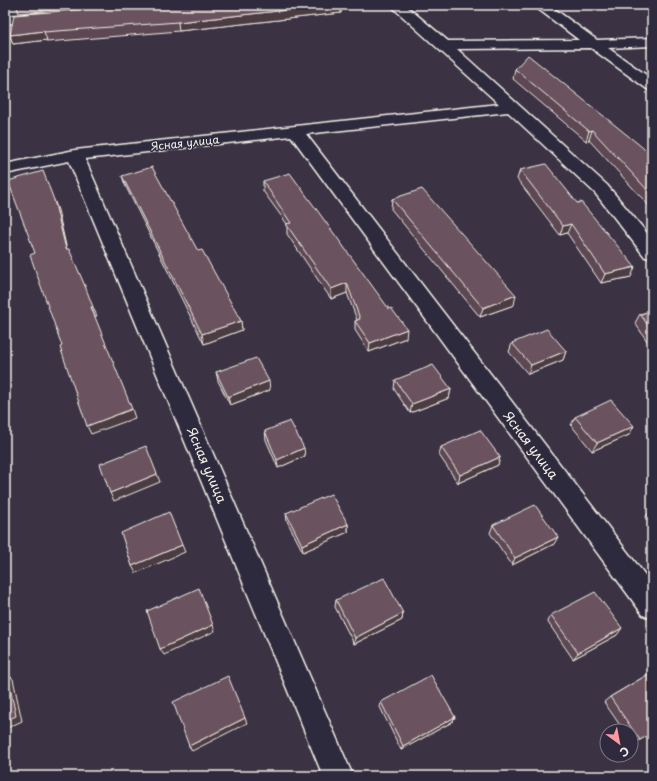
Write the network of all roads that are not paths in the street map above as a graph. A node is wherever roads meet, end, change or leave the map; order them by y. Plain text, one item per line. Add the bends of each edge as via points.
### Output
1 (396, 5) edge
2 (540, 5) edge
3 (60, 15) edge
4 (5, 20) edge
5 (652, 42) edge
6 (594, 44) junction
7 (444, 46) junction
8 (652, 86) edge
9 (511, 107) junction
10 (295, 130) junction
11 (75, 155) junction
12 (5, 169) edge
13 (652, 252) edge
14 (652, 606) edge
15 (338, 776) edge

1 - 7 street
2 - 6 street
3 - 4 street
5 - 6 street
6 - 7 street
6 - 8 street
7 - 9 street
9 - 10 street, Ясная улица
9 - 13 street via 601,189
10 - 11 street, Ясная улица
10 - 14 street, Ясная улица
11 - 12 street, Ясная улица
11 - 15 street, Ясная улица

